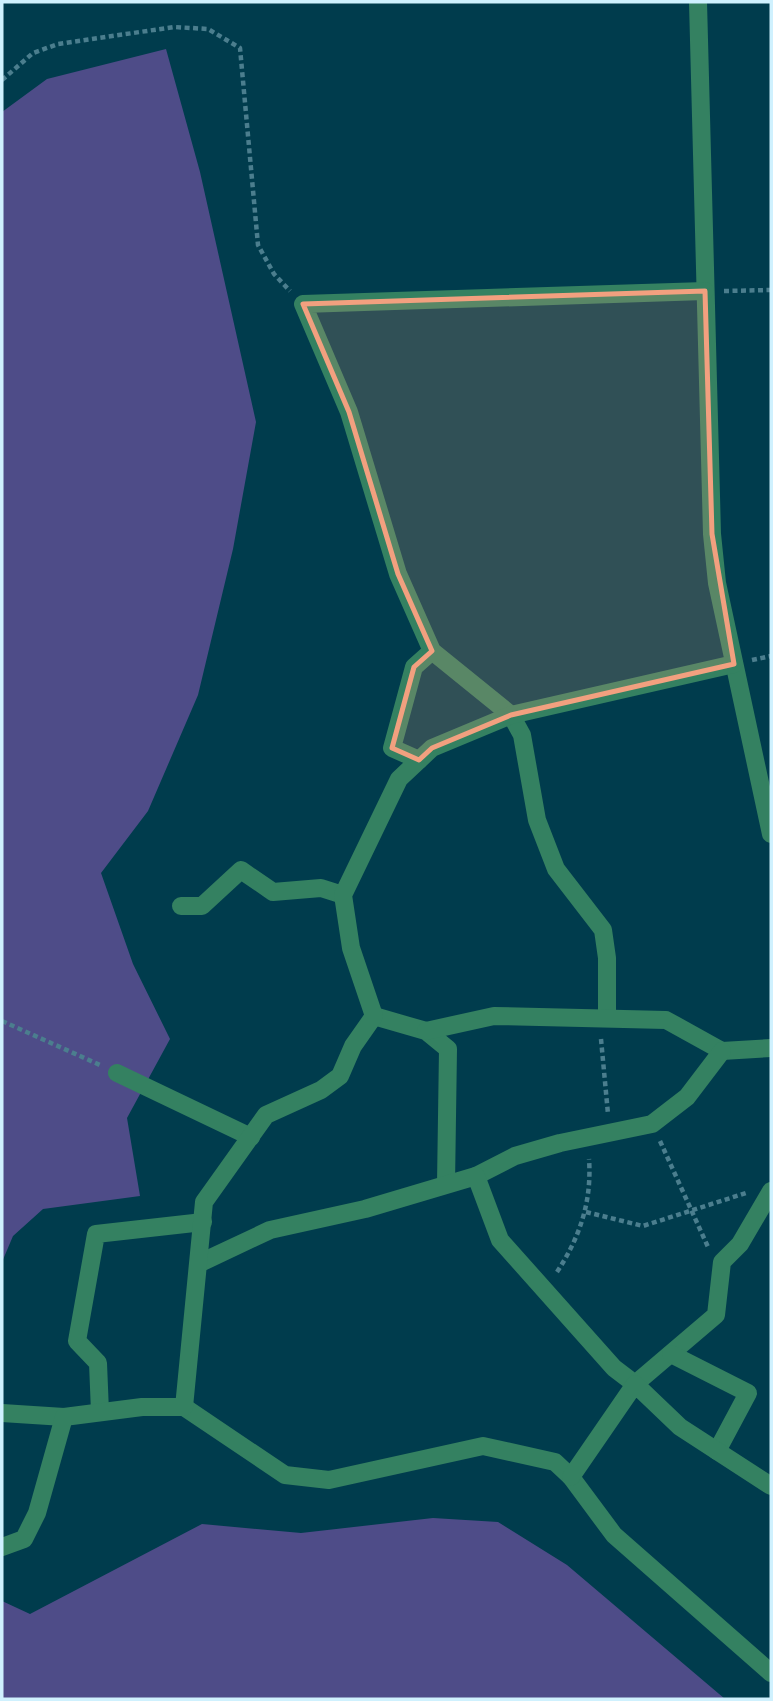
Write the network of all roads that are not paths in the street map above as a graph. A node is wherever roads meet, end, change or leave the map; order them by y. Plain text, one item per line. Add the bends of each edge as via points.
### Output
1 (698, 2) edge
2 (705, 291) junction
3 (432, 651) junction
4 (734, 664) junction
5 (511, 715) junction
6 (419, 760) junction
7 (771, 834) edge
8 (343, 895) junction
9 (181, 906) dead end
10 (374, 1016) junction
11 (607, 1018) junction
12 (426, 1031) junction
13 (771, 1048) edge
14 (722, 1051) junction
15 (117, 1073) road end
16 (251, 1137) junction
17 (476, 1175) junction
18 (446, 1184) junction
19 (771, 1191) edge
20 (203, 1222) junction
21 (200, 1263) junction
22 (671, 1354) junction
23 (635, 1384) junction
24 (184, 1407) junction
25 (100, 1412) junction
26 (2, 1413) edge
27 (64, 1417) junction
28 (717, 1451) junction
29 (570, 1477) junction
30 (771, 1486) edge
31 (2, 1546) edge
32 (771, 1673) edge

1 - 2 street
2 - 3 street via 303,304 349,412 398,574
2 - 4 street via 712,534
3 - 5 street
3 - 6 street via 414,667 392,748
4 - 5 street
4 - 7 street
5 - 6 street via 432,748
5 - 11 street via 522,735 537,820 556,869 603,930
6 - 8 street via 399,779
8 - 9 street via 321,888 273,892 241,870 202,906
8 - 10 street via 351,948
10 - 12 street
10 - 16 street via 340,1076 321,1090 266,1115
11 - 12 street via 494,1016
11 - 14 street via 666,1020
12 - 18 street via 447,1049
13 - 14 street
14 - 17 street via 687,1097 652,1124 515,1156
15 - 16 street
16 - 20 street via 204,1202
17 - 18 street
17 - 23 street via 500,1240 614,1368
18 - 21 street via 365,1209 270,1230
19 - 22 street via 740,1244 722,1262 716,1315
20 - 21 street
20 - 25 street via 96,1234 77,1340 98,1363
21 - 24 street
22 - 23 street
22 - 28 street via 748,1393
23 - 28 street via 680,1427
23 - 29 street
24 - 25 street
24 - 29 street via 285,1475 329,1480 483,1446 555,1462
25 - 27 street
26 - 27 street
27 - 31 street via 37,1513 24,1539
28 - 30 street
29 - 32 street via 614,1535

